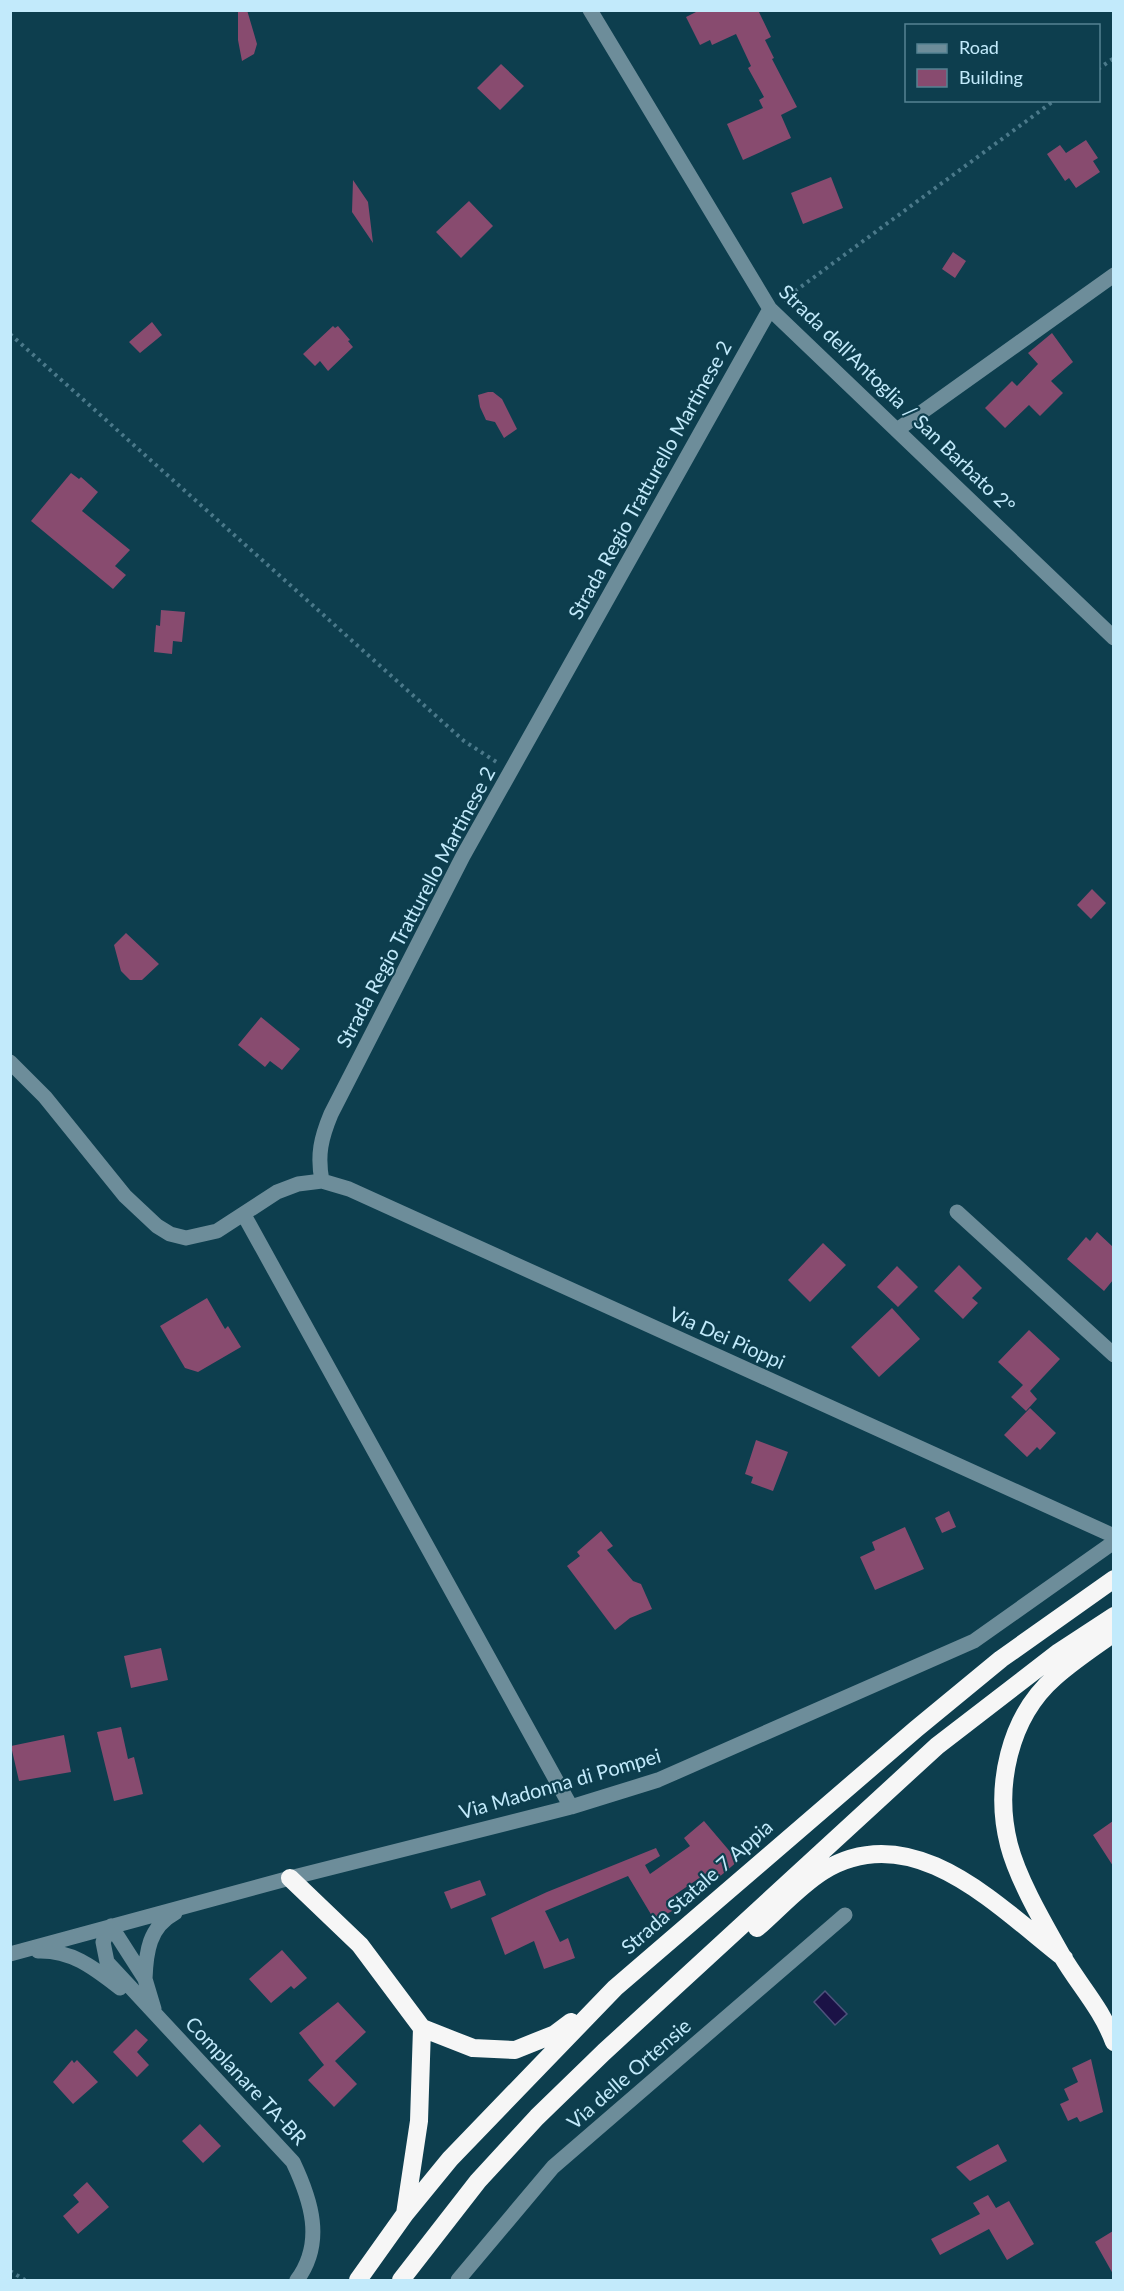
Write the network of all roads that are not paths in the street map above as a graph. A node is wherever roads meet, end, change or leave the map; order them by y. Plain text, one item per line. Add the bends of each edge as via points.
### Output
1 (590, 10) edge
2 (1113, 275) edge
3 (770, 309) junction
4 (897, 430) junction
5 (1111, 630) edge
6 (10, 1062) edge
7 (322, 1181) junction
8 (957, 1212) dead end
9 (244, 1215) junction
10 (1113, 1354) edge
11 (1113, 1536) edge
12 (1113, 1542) edge
13 (1113, 1579) edge
14 (1113, 1616) edge
15 (1113, 1633) edge
16 (571, 1807) junction
17 (290, 1878) junction
18 (189, 1905) junction
19 (845, 1916) dead end
20 (111, 1926) junction
21 (12, 1953) edge
22 (1064, 1958) junction
23 (145, 1979) junction
24 (615, 1988) junction
25 (156, 2014) junction
26 (422, 2028) junction
27 (1113, 2042) edge
28 (604, 2052) junction
29 (405, 2214) junction
30 (297, 2280) edge
31 (358, 2280) edge
32 (401, 2280) edge
33 (458, 2280) edge

1 - 3 street, Strada dell'Antoglia / San Barbato 2°
2 - 4 street
3 - 4 street, Strada dell'Antoglia / San Barbato 2°
3 - 7 street, Strada Regio Tratturello Martinese 2 via 463,856 321,1137 317,1158
4 - 5 street, Strada dell'Antoglia / San Barbato 2°
6 - 9 street via 45,1097 125,1196 157,1226 186,1238 217,1231
7 - 9 street via 277,1192
7 - 11 street, Via Dei Pioppi
8 - 10 street
9 - 16 street
12 - 16 street, Via Madonna di Pompei via 974,1641 658,1780
13 - 24 highway, Strada Statale 7 Appia via 1001,1659
14 - 28 highway via 1059,1652 937,1746
15 - 22 highway via 1054,1677 1035,1699 1020,1723 1004,1780 1009,1845
16 - 17 street, Via Madonna di Pompei
17 - 18 street, Via Madonna di Pompei
17 - 26 highway via 360,1945
18 - 20 street, Via Madonna di Pompei
18 - 23 street via 163,1919 154,1932 146,1955
19 - 33 street, Via delle Ortensie via 553,2167
20 - 21 street, Via Madonna di Pompei
20 - 23 street
20 - 25 street via 103,1942 107,1962
21 - 25 street via 54,1951 75,1956
22 - 27 highway via 1088,1991
22 - 28 highway via 960,1878 926,1860 887,1853 853,1857 822,1872 680,1994
23 - 25 street
24 - 26 highway via 555,2034 515,2050 473,2048
24 - 29 highway, Strada Statale 7 Appia via 450,2159
25 - 30 street, Complanare TA-BR via 293,2162 307,2191 313,2218 313,2245
26 - 29 highway via 418,2121
28 - 32 highway via 478,2181
29 - 31 highway, Strada Statale 7 Appia

